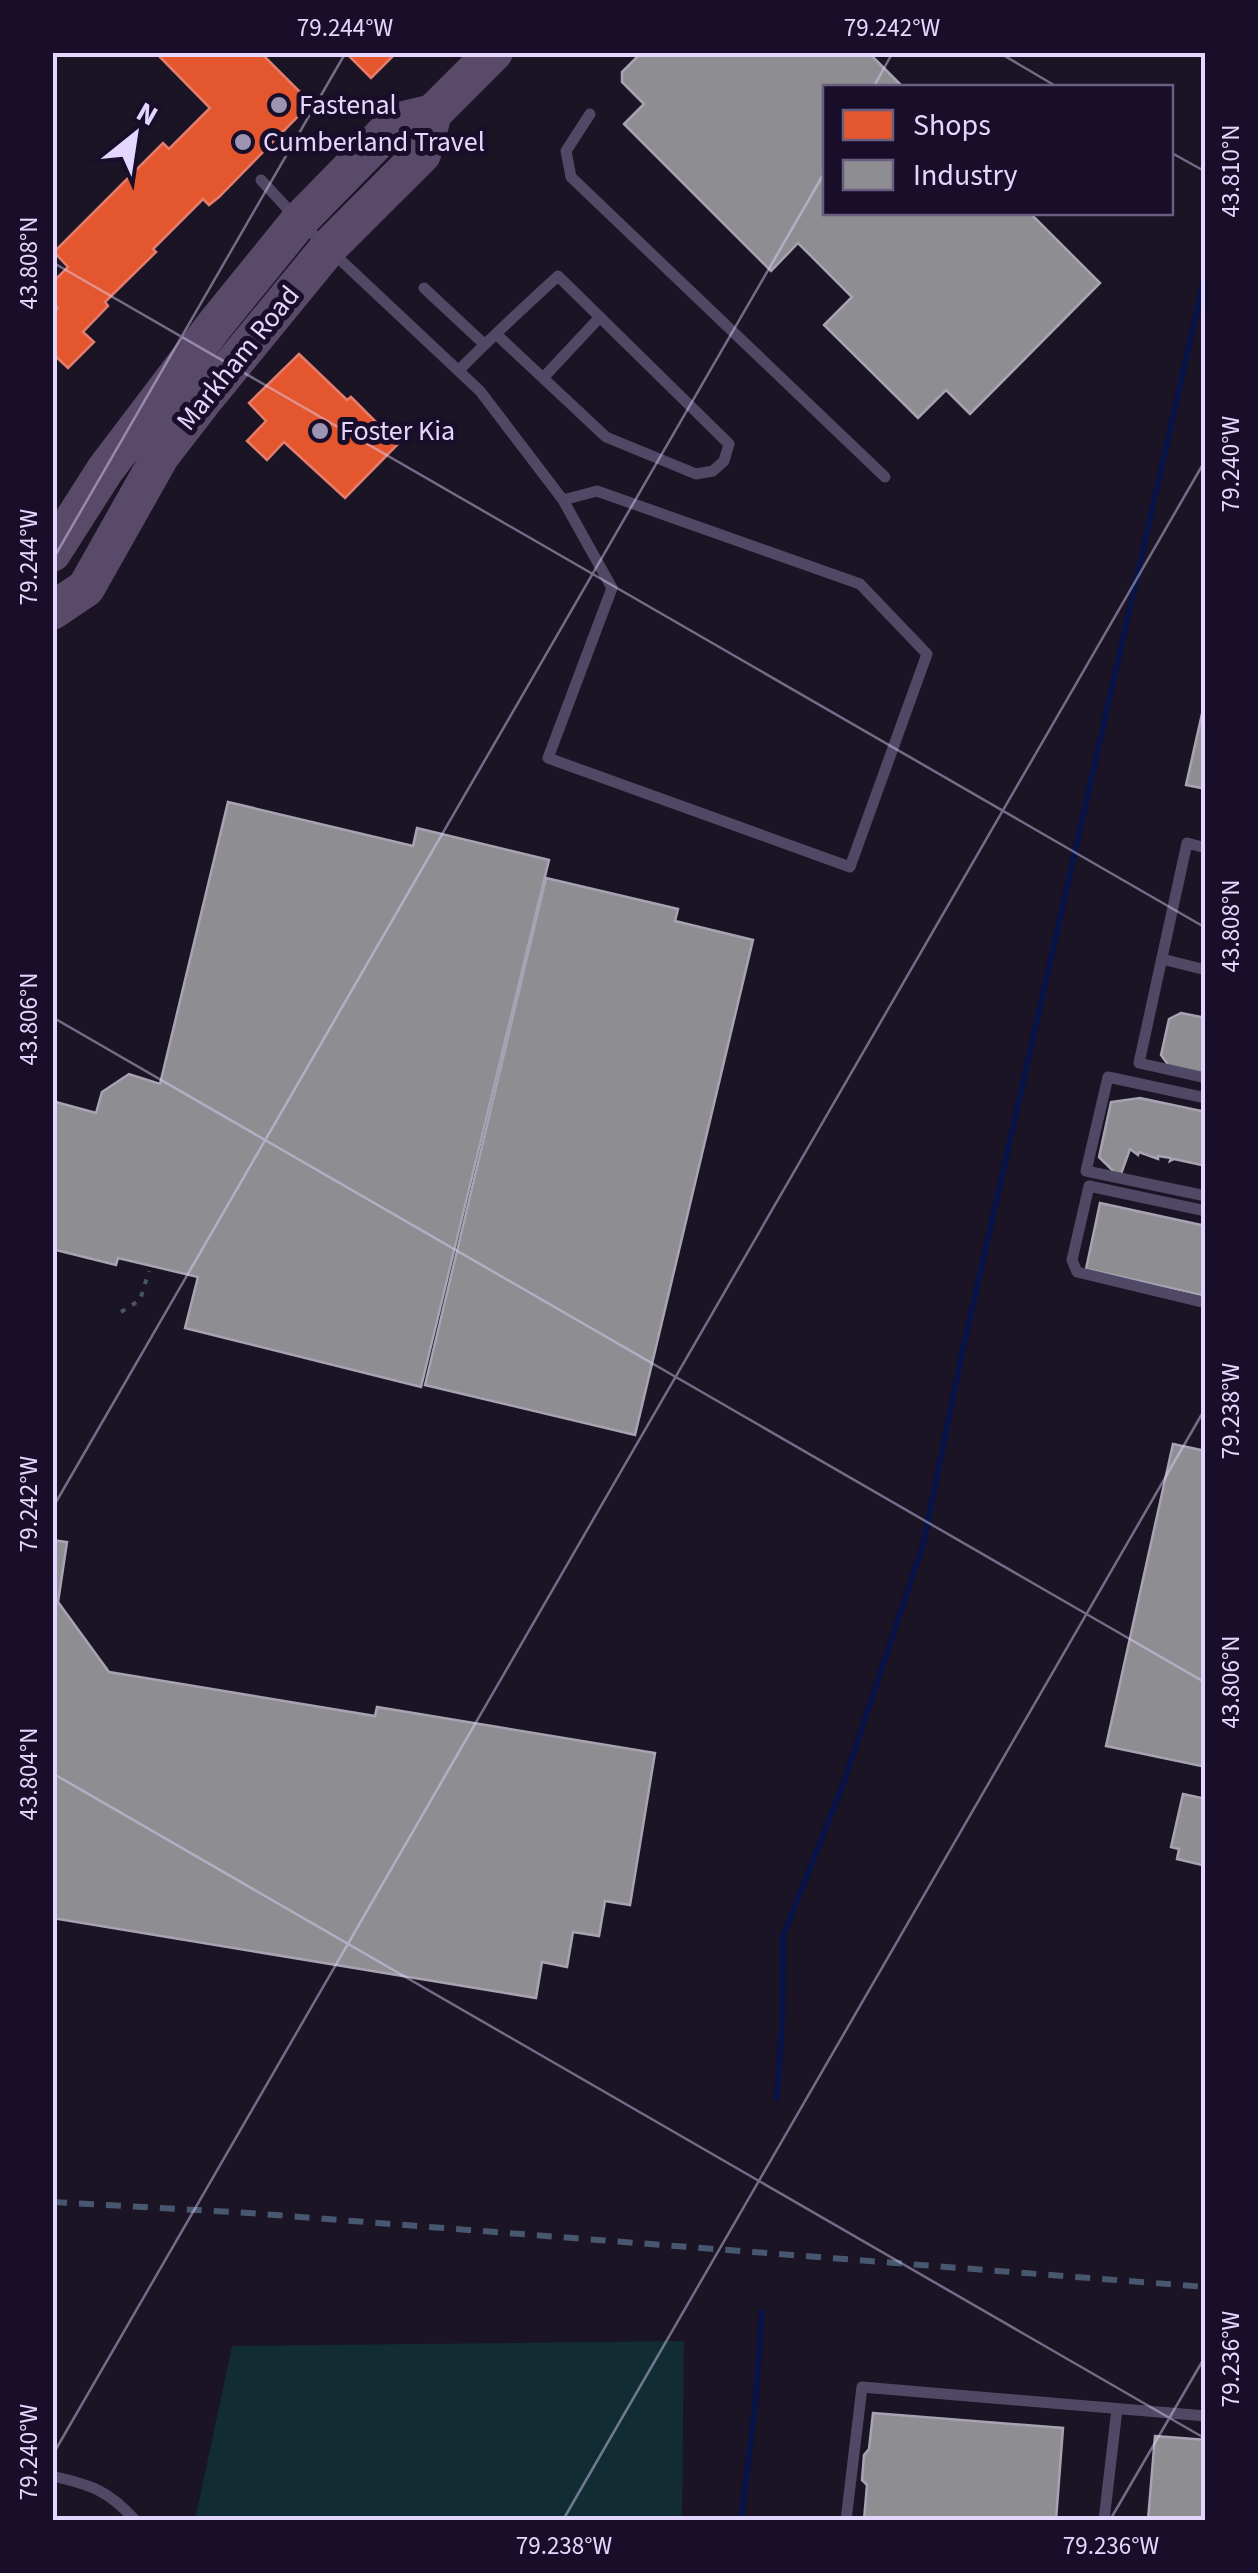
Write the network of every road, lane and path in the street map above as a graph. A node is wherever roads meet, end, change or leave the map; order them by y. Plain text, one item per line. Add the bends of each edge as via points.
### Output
1 (494, 52) edge
2 (433, 113) junction
3 (590, 114) dead end
4 (261, 180) dead end
5 (299, 221) junction
6 (328, 247) junction
7 (424, 288) dead end
8 (600, 317) junction
9 (496, 334) junction
10 (484, 344) junction
11 (459, 370) junction
12 (543, 378) junction
13 (885, 476) dead end
14 (563, 500) junction
15 (52, 554) edge
16 (52, 612) edge
17 (1206, 848) edge
18 (1162, 960) junction
19 (1206, 970) edge
20 (1206, 1078) edge
21 (1206, 1098) edge
22 (1206, 1196) edge
23 (1206, 1211) edge
24 (149, 1270) dead end
25 (1206, 1304) edge
26 (121, 1312) dead end
27 (1117, 2408) junction
28 (1206, 2416) edge
29 (52, 2476) edge
30 (135, 2520) edge
31 (846, 2520) edge
32 (1104, 2520) edge

1 - 2 main road, Markham Road
2 - 5 main road, Markham Road via 396,122
2 - 6 main road, Markham Road via 422,154
3 - 13 lane via 566,151 572,176
4 - 5 lane
5 - 6 lane
5 - 15 main road, Markham Road via 104,470
6 - 11 lane
6 - 16 main road, Markham Road via 161,456 86,588
7 - 10 lane
8 - 9 lane via 558,276
8 - 12 lane
8 - 12 lane via 729,444 724,461 696,474 606,438
9 - 10 lane
9 - 12 lane
10 - 11 lane
11 - 14 lane
14 - 14 lane via 612,588 548,758 850,867 927,654 860,584 597,491
17 - 18 lane via 1187,844
18 - 19 lane
18 - 20 lane via 1140,1063
21 - 22 lane via 1108,1077 1086,1171
23 - 25 lane via 1089,1186 1072,1260 1076,1272
24 - 26 path via 140,1300
27 - 28 lane
27 - 31 lane via 862,2386
27 - 32 lane
29 - 30 lane via 93,2485

